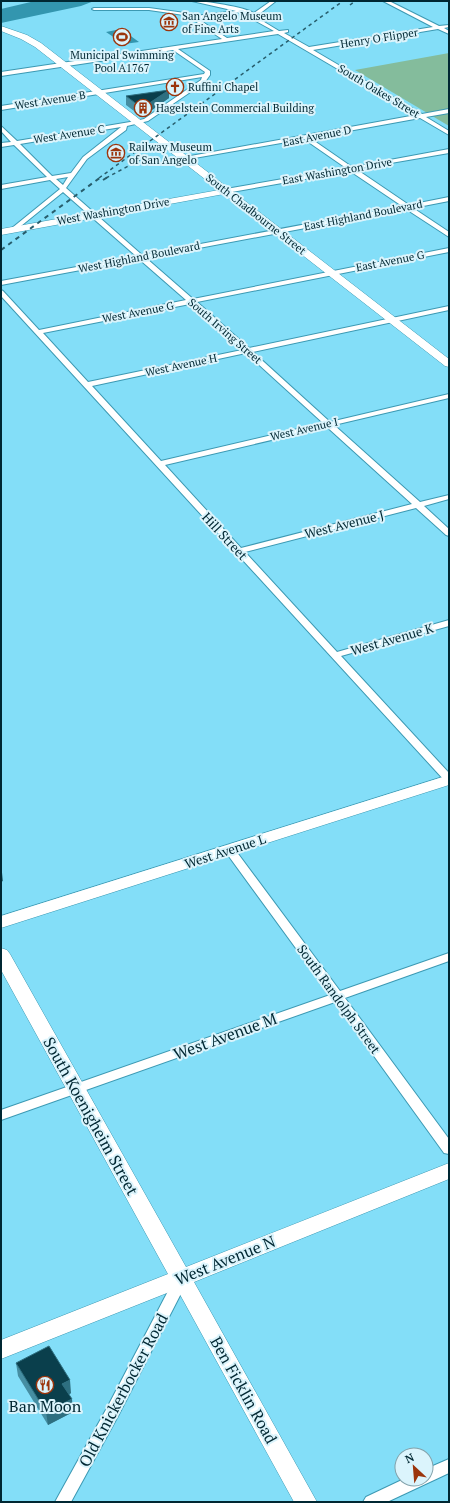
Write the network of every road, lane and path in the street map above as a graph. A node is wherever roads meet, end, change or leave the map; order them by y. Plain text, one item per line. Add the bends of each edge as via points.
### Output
1 (194, 1) edge
2 (274, 1) edge
3 (385, 1) edge
4 (94, 9) dead end
5 (247, 11) junction
6 (256, 14) junction
7 (194, 18) junction
8 (449, 26) edge
9 (1, 28) edge
10 (439, 28) junction
11 (286, 32) junction
12 (278, 33) junction
13 (449, 33) edge
14 (226, 40) junction
15 (174, 48) junction
16 (309, 49) junction
17 (63, 64) junction
18 (1, 74) edge
19 (207, 75) junction
20 (99, 92) junction
21 (1, 108) edge
22 (449, 111) edge
23 (421, 115) junction
24 (138, 123) junction
25 (124, 126) junction
26 (1, 128) edge
27 (449, 133) edge
28 (306, 138) junction
29 (16, 142) junction
30 (1, 145) edge
31 (449, 151) edge
32 (185, 159) junction
33 (351, 169) junction
34 (73, 174) junction
35 (51, 178) junction
36 (1, 187) edge
37 (63, 189) junction
38 (226, 191) junction
39 (449, 199) edge
40 (407, 207) junction
41 (93, 215) junction
42 (14, 229) junction
43 (278, 231) junction
44 (1, 232) edge
45 (449, 235) edge
46 (449, 250) edge
47 (140, 256) junction
48 (332, 273) junction
49 (1, 283) edge
50 (1, 292) edge
51 (191, 301) junction
52 (449, 308) edge
53 (394, 321) junction
54 (38, 332) junction
55 (248, 351) junction
56 (449, 364) edge
57 (87, 385) junction
58 (449, 396) edge
59 (328, 424) junction
60 (159, 464) junction
61 (449, 497) edge
62 (420, 505) junction
63 (449, 532) edge
64 (239, 551) junction
65 (449, 623) edge
66 (335, 655) junction
67 (449, 779) edge
68 (229, 849) junction
69 (1, 922) edge
70 (1, 954) edge
71 (449, 957) edge
72 (337, 996) junction
73 (76, 1089) junction
74 (1, 1115) edge
75 (449, 1149) edge
76 (449, 1171) edge
77 (182, 1278) junction
78 (1, 1350) edge
79 (449, 1466) edge
80 (434, 1473) edge
81 (403, 1487) edge
82 (63, 1502) edge
83 (306, 1502) edge
84 (371, 1502) edge

1 - 5 street, South Oakes Street
2 - 6 street
3 - 10 street
4 - 7 street via 149,9 185,14
5 - 6 street, South Oakes Street
5 - 7 street
5 - 12 street, South Oakes Street via 249,15
6 - 11 street, South Oakes Street
7 - 14 street
8 - 10 street, Henry O Flipper
9 - 17 main road, South Chadbourne Street via 34,42
10 - 13 street
10 - 16 street, Henry O Flipper
11 - 12 street
11 - 16 street, South Oakes Street
12 - 14 street
12 - 16 street, South Oakes Street
14 - 15 street
15 - 17 street
15 - 19 street via 202,67 208,72
16 - 23 street, South Oakes Street
17 - 18 street
17 - 20 main road, South Chadbourne Street
19 - 20 street, West Avenue B
19 - 24 street, West Avenue C via 203,81
20 - 21 street, West Avenue B
20 - 24 main road, South Chadbourne Street
22 - 23 street, East Avenue D
23 - 27 street, South Oakes Street
23 - 28 street, East Avenue D
24 - 25 street, West Avenue C
24 - 32 main road, South Chadbourne Street
25 - 29 street, West Avenue C
25 - 34 street via 124,129 86,158
26 - 29 street, South Irving Street
28 - 32 street, East Avenue D
28 - 33 street
29 - 30 street, West Avenue C
29 - 35 street, South Irving Street
31 - 33 street, East Washington Drive
32 - 38 main road, South Chadbourne Street
33 - 38 street, East Washington Drive
33 - 40 street
34 - 35 street
34 - 37 street
35 - 36 street
35 - 37 street, South Irving Street
37 - 41 street, South Irving Street
37 - 42 street
38 - 41 main road, West Washington Drive
38 - 43 main road, South Chadbourne Street
39 - 40 street, East Highland Boulevard
40 - 43 street, East Highland Boulevard
40 - 45 street
41 - 42 main road, West Washington Drive
41 - 47 street, South Irving Street
42 - 44 main road, West Washington Drive
43 - 47 street, West Highland Boulevard
43 - 48 main road, South Chadbourne Street
46 - 48 street, East Avenue G
47 - 49 street, West Highland Boulevard
47 - 51 street, South Irving Street
48 - 51 street, West Avenue G
48 - 53 main road, South Chadbourne Street
50 - 54 street, Hill Street
51 - 54 street, West Avenue G
51 - 55 street, South Irving Street
52 - 53 street, West Avenue H
53 - 55 street, West Avenue H
53 - 56 main road, South Chadbourne Street
54 - 57 street, Hill Street
55 - 57 street, West Avenue H
55 - 59 street, South Irving Street
57 - 60 street, Hill Street
58 - 59 street, West Avenue I
59 - 60 street, West Avenue I
59 - 62 street, South Irving Street
60 - 64 street, Hill Street
61 - 62 street, West Avenue J
62 - 63 street, South Irving Street
62 - 64 street, West Avenue J
64 - 66 street, Hill Street
65 - 66 street, West Avenue K
66 - 67 street, Hill Street
67 - 68 main road, West Avenue L
68 - 69 main road, West Avenue L
68 - 72 street, South Randolph Street
70 - 73 main road, South Koenigheim Street
71 - 72 street, West Avenue M
72 - 73 street, West Avenue M
72 - 75 street, South Randolph Street
73 - 74 street, West Avenue M
73 - 77 main road, South Koenigheim Street
76 - 77 main road, West Avenue N
77 - 78 main road, West Avenue N
77 - 82 street, Old Knickerbocker Road via 114,1411
77 - 83 main road, Ben Ficklin Road
79 - 80 street
81 - 84 street

